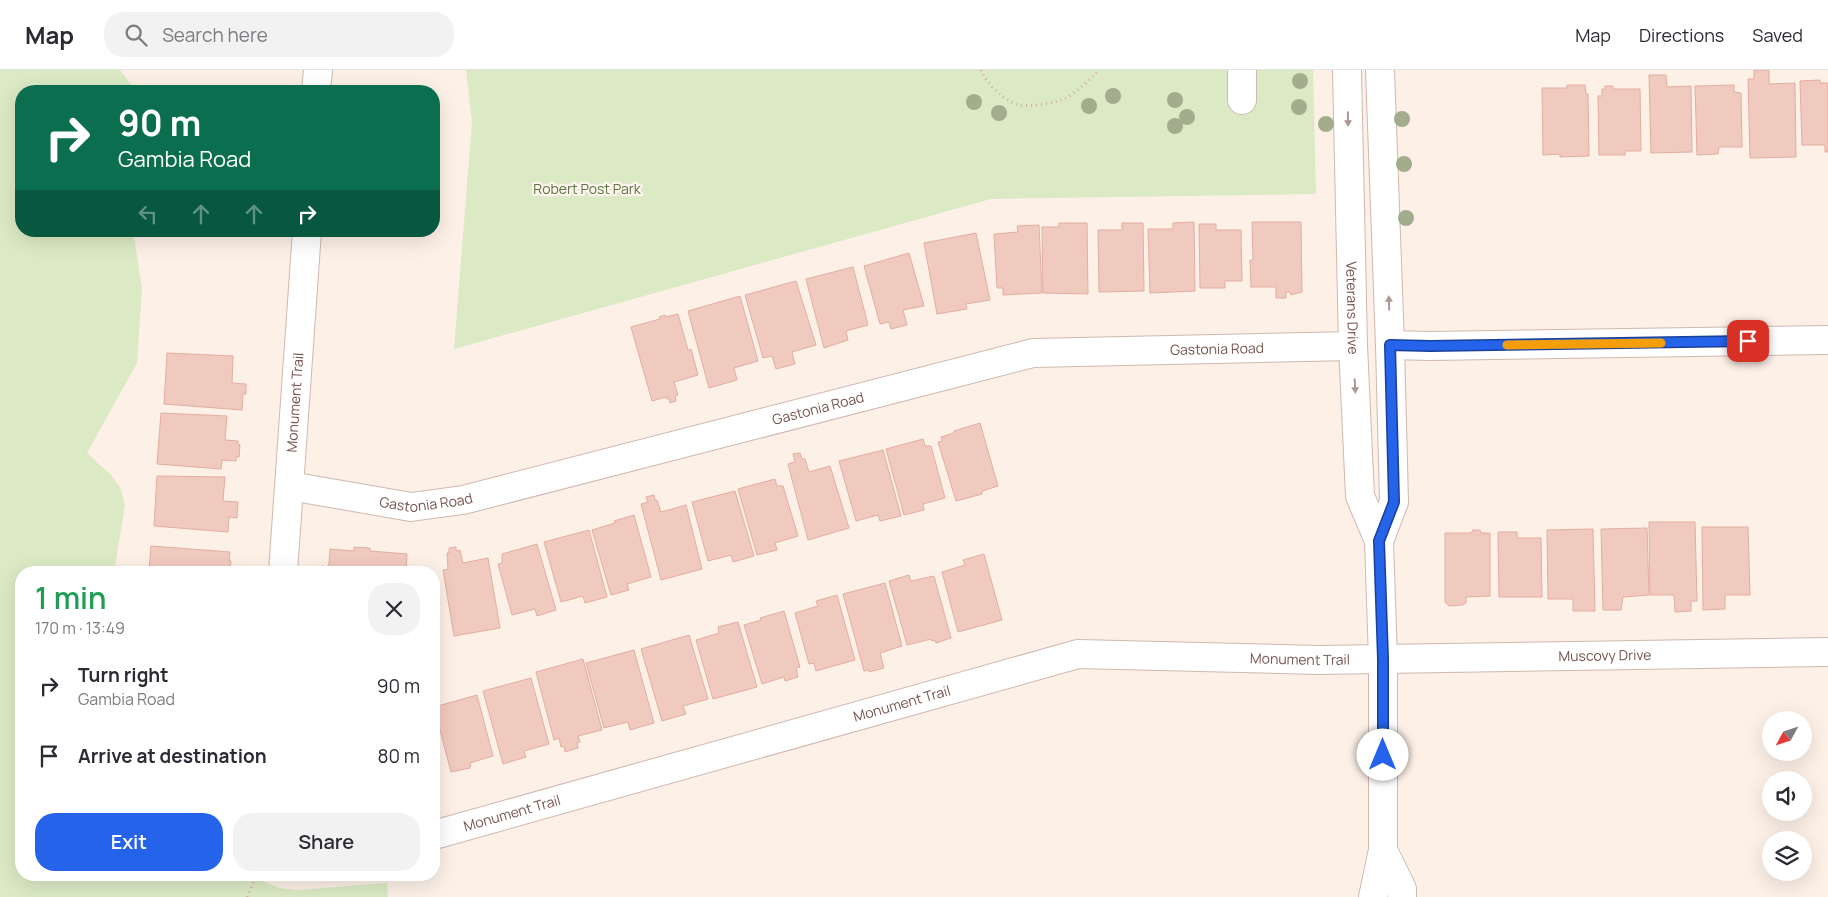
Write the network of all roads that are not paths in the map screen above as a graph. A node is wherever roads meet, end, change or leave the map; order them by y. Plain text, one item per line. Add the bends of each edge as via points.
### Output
1 (318, 70) edge
2 (1242, 70) edge
3 (1347, 70) edge
4 (1380, 70) edge
5 (317, 85) edge
6 (1242, 100) dead end
7 (307, 237) edge
8 (1828, 340) edge
9 (1390, 345) junction
10 (1353, 346) junction
11 (290, 486) junction
12 (1379, 541) junction
13 (284, 566) edge
14 (1828, 652) edge
15 (1383, 659) junction
16 (440, 833) edge
17 (1383, 850) junction
18 (1373, 897) edge
19 (1402, 897) edge

1 - 5 street
2 - 6 street
3 -> 10 street, Veterans Drive
9 -> 4 street, Veterans Drive
7 - 11 street, Monument Trail
8 - 9 street
9 - 12 street, Veterans Drive via 1394,502
10 - 11 street, Gastonia Road via 1033,353 463,500 411,506
10 -> 12 street, Veterans Drive via 1360,496
11 - 13 street, Monument Trail
12 - 15 street, Veterans Drive
14 - 15 street, Muscovy Drive
15 - 16 street, Monument Trail via 1078,654
15 - 17 street, Veterans Drive
17 - 18 street, Veterans Drive
17 - 19 street, Veterans Drive via 1402,889

